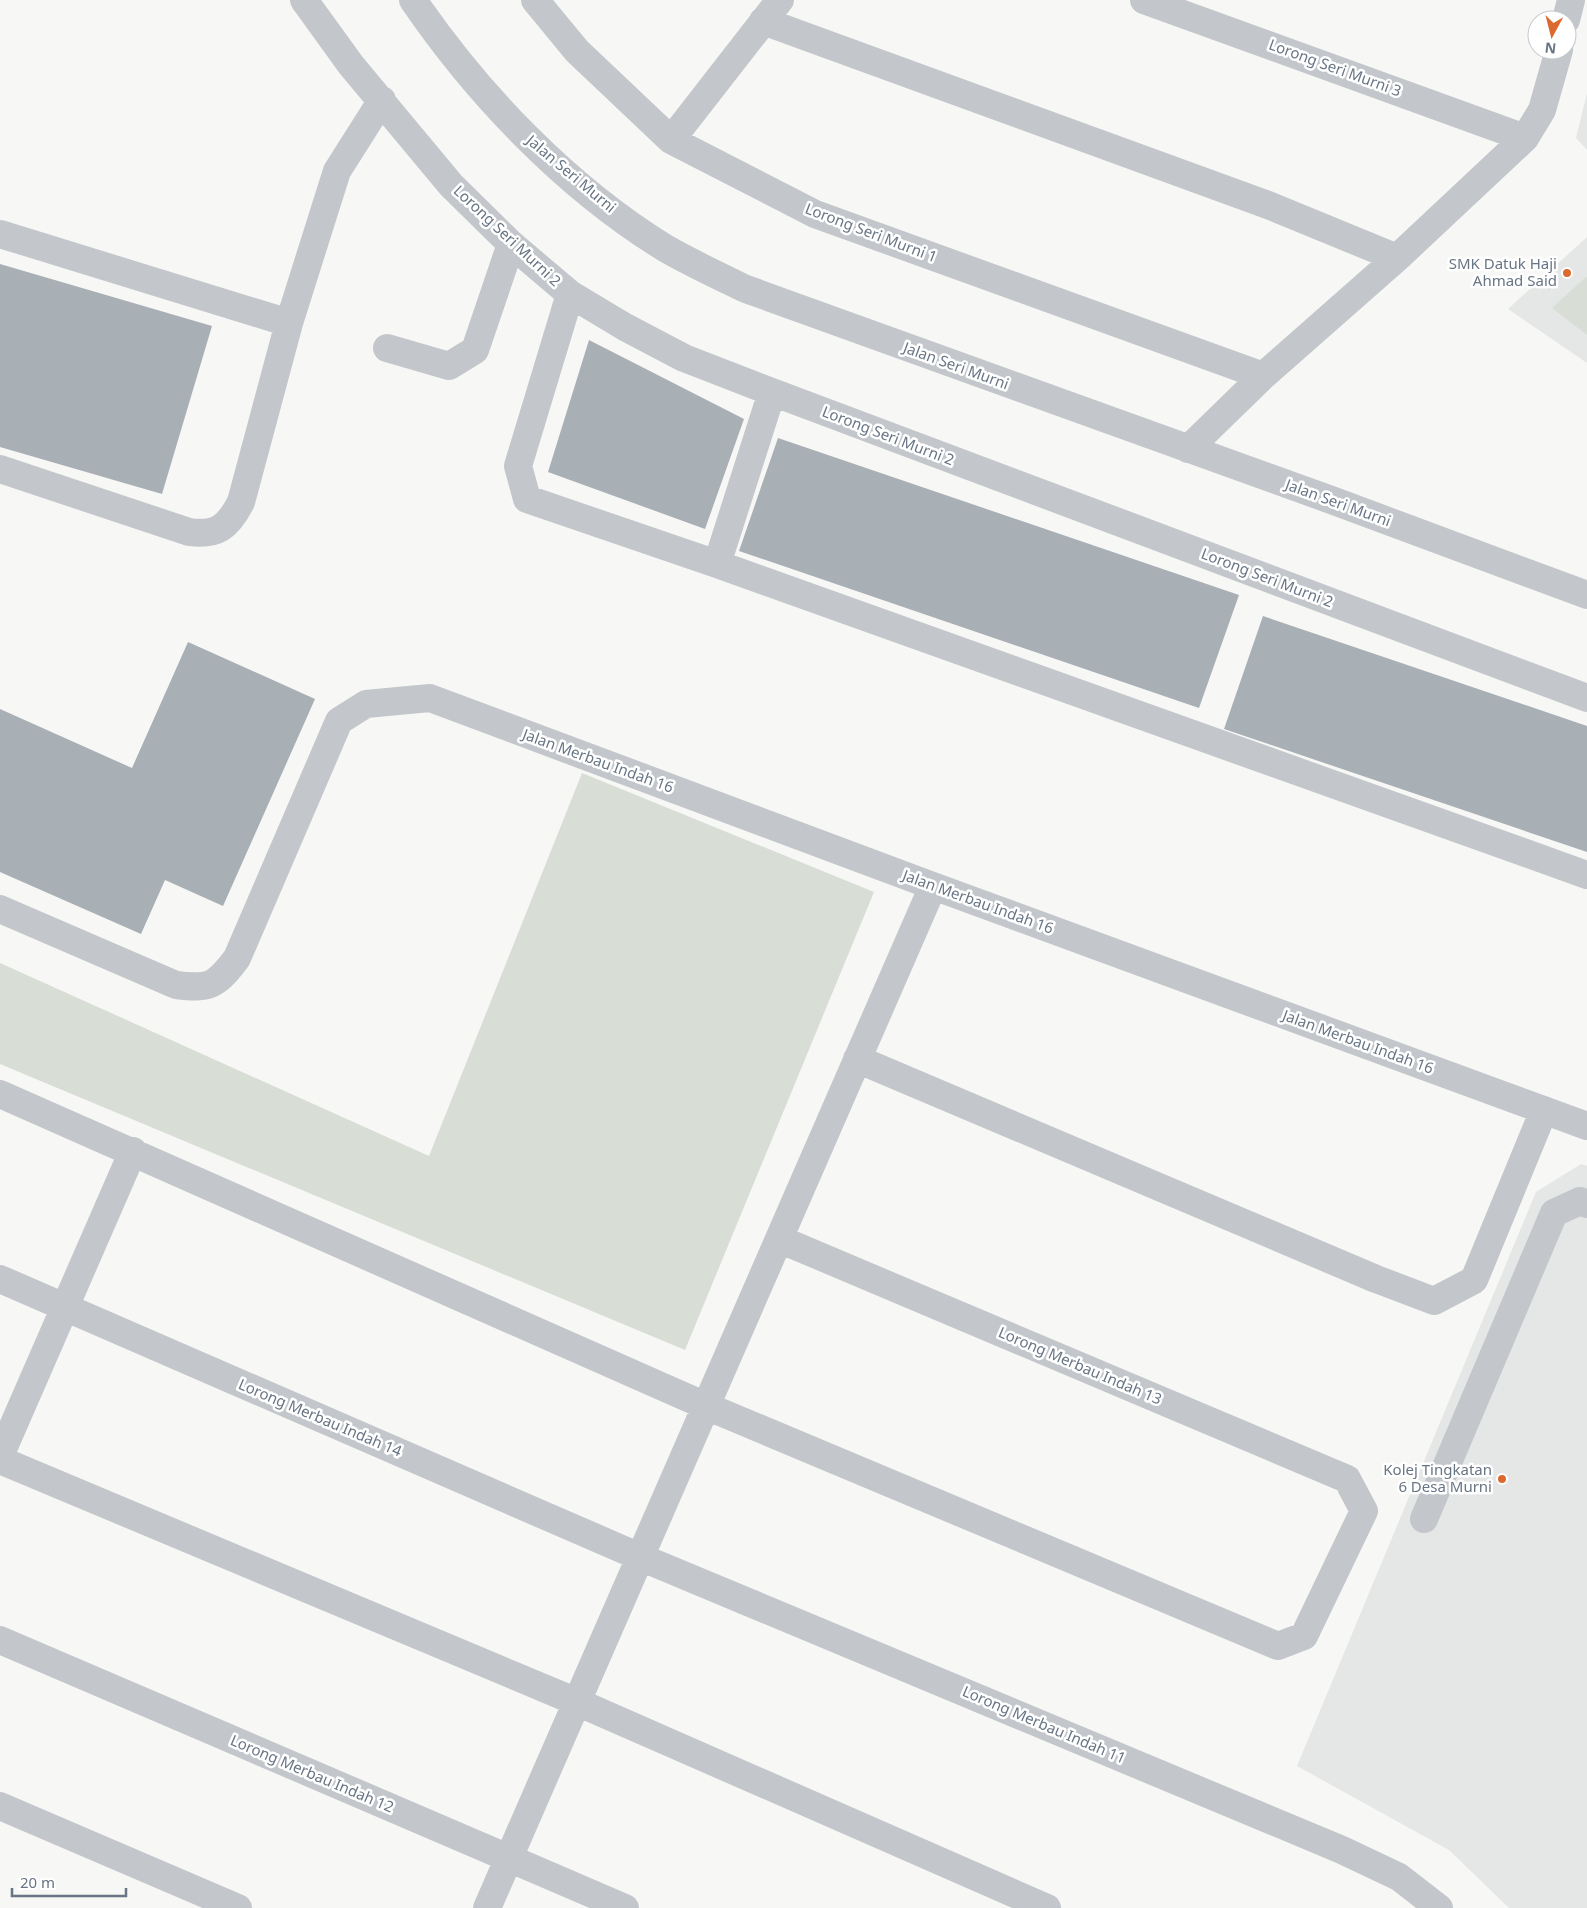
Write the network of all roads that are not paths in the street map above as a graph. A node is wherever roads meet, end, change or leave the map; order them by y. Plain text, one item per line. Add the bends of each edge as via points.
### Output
1 (304, 0) edge
2 (413, 0) edge
3 (535, 0) edge
4 (780, 0) edge
5 (1144, 0) edge
6 (763, 21) junction
7 (1556, 60) edge
8 (382, 100) junction
9 (1525, 138) junction
10 (671, 140) junction
11 (0, 234) edge
12 (511, 244) junction
13 (1397, 258) junction
14 (570, 294) junction
15 (289, 323) junction
16 (387, 348) dead end
17 (1263, 376) junction
18 (772, 392) junction
19 (1188, 449) junction
20 (0, 469) edge
21 (717, 564) junction
22 (1587, 595) edge
23 (1587, 698) edge
24 (1587, 875) edge
25 (933, 886) junction
26 (0, 909) edge
27 (857, 1059) junction
28 (0, 1094) edge
29 (1544, 1110) junction
30 (1587, 1126) edge
31 (133, 1151) junction
32 (1587, 1204) edge
33 (779, 1239) junction
34 (0, 1279) edge
35 (65, 1308) junction
36 (706, 1406) junction
37 (0, 1456) edge
38 (0, 1460) edge
39 (1424, 1518) dead end
40 (640, 1557) junction
41 (0, 1640) edge
42 (577, 1702) junction
43 (0, 1806) edge
44 (509, 1858) junction
45 (238, 1908) edge
46 (487, 1908) edge
47 (625, 1908) edge
48 (1047, 1908) edge
49 (1439, 1908) edge

1 - 8 street, Lorong Seri Murni 2
2 - 19 street, Jalan Seri Murni via 445,47 520,132 587,192 665,248 746,289
3 - 10 street, Lorong Seri Murni 1 via 576,51
4 - 6 street
5 - 9 street, Lorong Seri Murni 3
6 - 10 street
6 - 13 street via 1268,205
7 - 9 street via 1542,110
8 - 12 street, Lorong Seri Murni 2 via 451,185
8 - 15 street via 337,171
9 - 13 street
10 - 17 street, Lorong Seri Murni 1 via 815,214
11 - 15 street
12 - 14 street, Lorong Seri Murni 2
12 - 16 street via 475,350 449,366
13 - 17 street
14 - 18 street, Lorong Seri Murni 2 via 684,358
14 - 21 street via 518,466 527,499
15 - 20 street via 241,502 232,519 219,529 204,534 188,532
17 - 19 street
18 - 21 street
18 - 23 street, Lorong Seri Murni 2
19 - 22 street, Jalan Seri Murni
21 - 24 street
25 - 26 street, Jalan Merbau Indah 16 via 430,698 366,704 339,721 237,958 223,976 202,988 176,985
25 - 27 street
25 - 29 street, Jalan Merbau Indah 16
27 - 29 street via 1434,1301 1474,1280
27 - 33 street
28 - 31 street
29 - 30 street, Jalan Merbau Indah 16
31 - 35 street
31 - 36 street
32 - 39 street via 1580,1201 1554,1213
33 - 36 street
33 - 36 street, Lorong Merbau Indah 13 via 1347,1479 1364,1511 1304,1636 1278,1646
34 - 35 street, Lorong Merbau Indah 14
35 - 37 street
35 - 40 street, Lorong Merbau Indah 14
36 - 40 street
38 - 42 street
40 - 42 street
40 - 49 street, Lorong Merbau Indah 11 via 1342,1850 1399,1877
41 - 44 street, Lorong Merbau Indah 12
42 - 44 street
42 - 48 street
43 - 45 street
44 - 46 street
44 - 47 street, Lorong Merbau Indah 12

